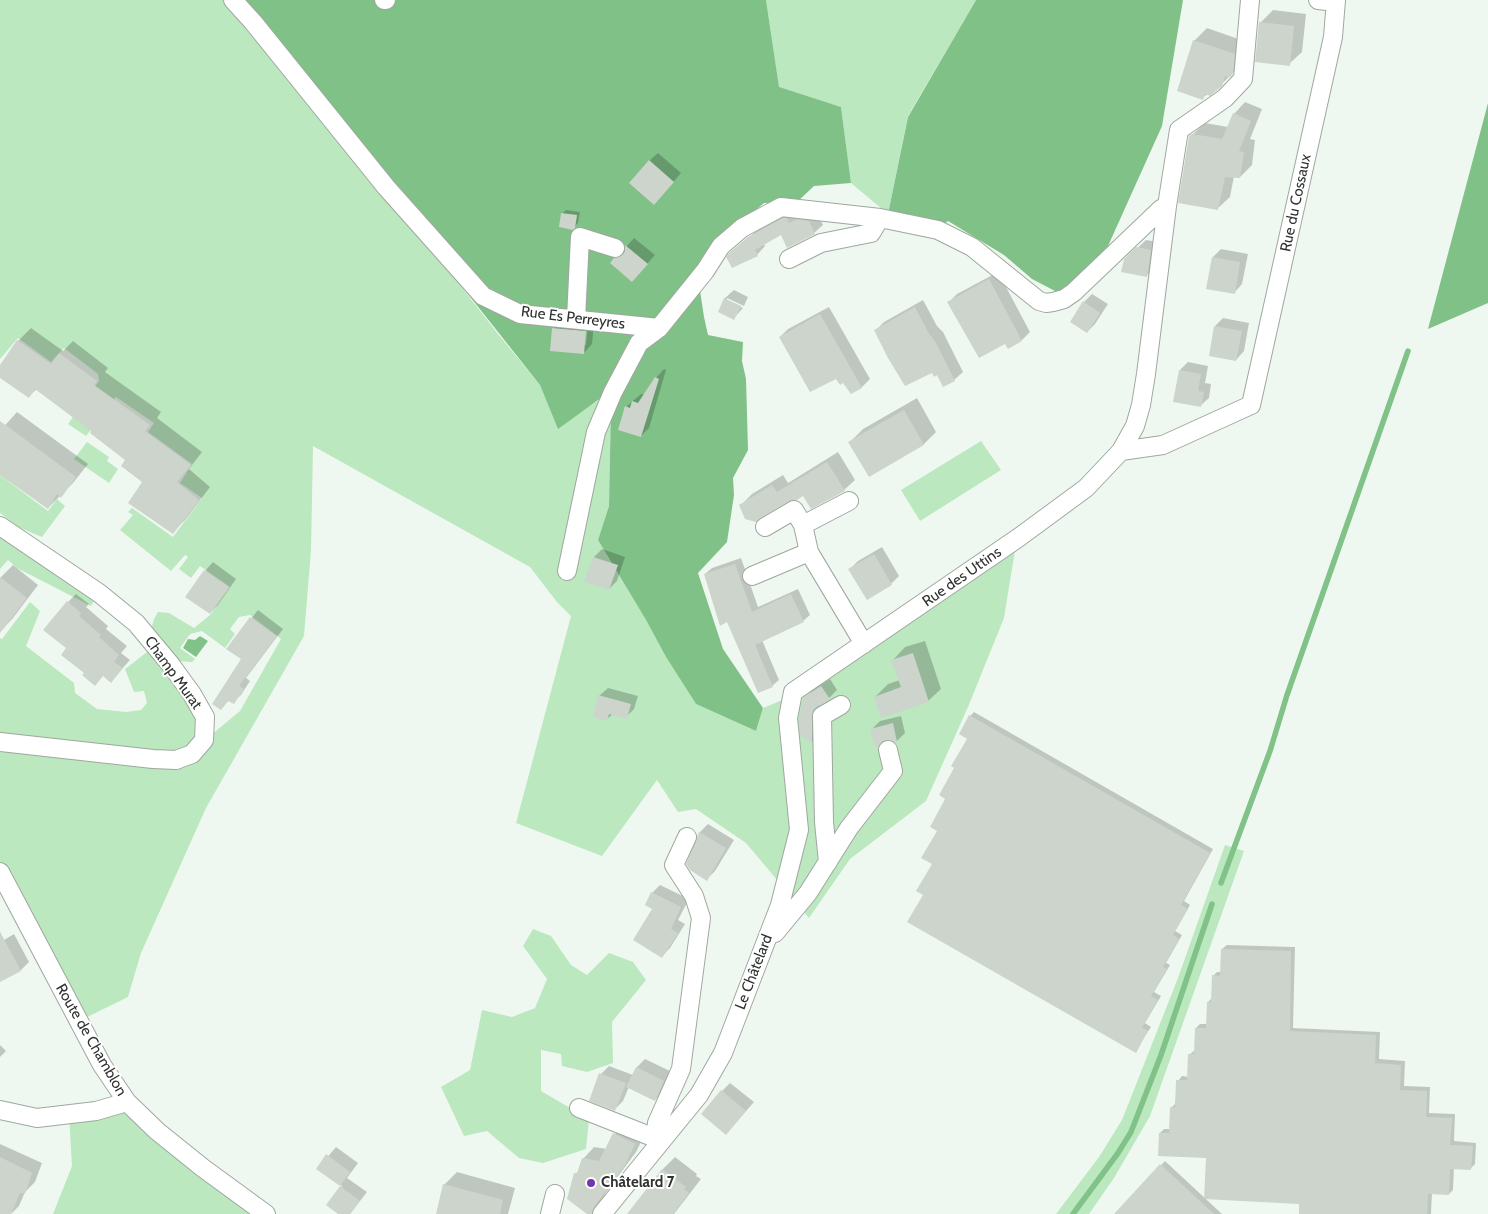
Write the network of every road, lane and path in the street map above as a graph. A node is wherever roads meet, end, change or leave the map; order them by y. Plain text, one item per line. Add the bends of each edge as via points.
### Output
1 (233, 0) edge
2 (1250, 0) edge
3 (1318, 0) edge
4 (1336, 1) edge
5 (1167, 206) junction
6 (880, 218) junction
7 (615, 248) dead end
8 (789, 259) dead end
9 (576, 320) junction
10 (659, 328) junction
11 (1121, 450) junction
12 (849, 501) dead end
13 (803, 525) junction
14 (0, 526) edge
15 (765, 527) dead end
16 (809, 552) junction
17 (567, 571) dead end
18 (752, 576) dead end
19 (864, 644) junction
20 (793, 692) joint
21 (841, 705) dead end
22 (0, 742) edge
23 (888, 750) dead end
24 (687, 836) dead end
25 (828, 862) junction
26 (0, 872) edge
27 (765, 945) junction
28 (127, 1102) junction
29 (579, 1108) dead end
30 (0, 1110) edge
31 (656, 1142) junction
32 (555, 1194) dead end
33 (266, 1214) edge
34 (550, 1214) edge
35 (602, 1214) edge

1 - 9 street, Rue Es Perreyres via 386,187 483,296 520,314
2 - 5 street via 1244,79 1225,98 1179,130
3 - 4 street
4 - 11 street, Rue du Cossaux via 1332,37 1251,405 1164,445
5 - 6 street via 1074,292 1064,299 1046,303 1039,301 966,243 938,230
5 - 11 street via 1141,405 1135,426
6 - 8 street via 871,234 821,243
6 - 10 street via 781,207 742,228 721,246
7 - 9 street via 580,237
9 - 10 street, Rue Es Perreyres
10 - 17 street via 639,343 596,432
11 - 19 street, Rue des Uttins via 1086,488
12 - 13 street
13 - 15 street via 794,510
13 - 16 street
14 - 22 street, Champ Murat via 136,623 171,665 205,717 204,740 192,754 176,760
16 - 18 street
16 - 19 street
19 - 20 street, Rue des Uttins
20 - 27 street, Le Châtelard via 788,718 799,830 780,905
21 - 25 street via 822,716
23 - 25 street via 892,771
24 - 31 street via 674,865 694,896 701,918 681,1069 657,1123
25 - 27 street via 808,893
26 - 28 street, Route de Chamblon via 102,1065
27 - 31 street, Le Châtelard via 723,1053 699,1095
28 - 30 street via 96,1111 37,1118
28 - 33 street, Route de Chamblon via 157,1131
29 - 31 street
31 - 35 street, Le Châtelard
32 - 34 street

